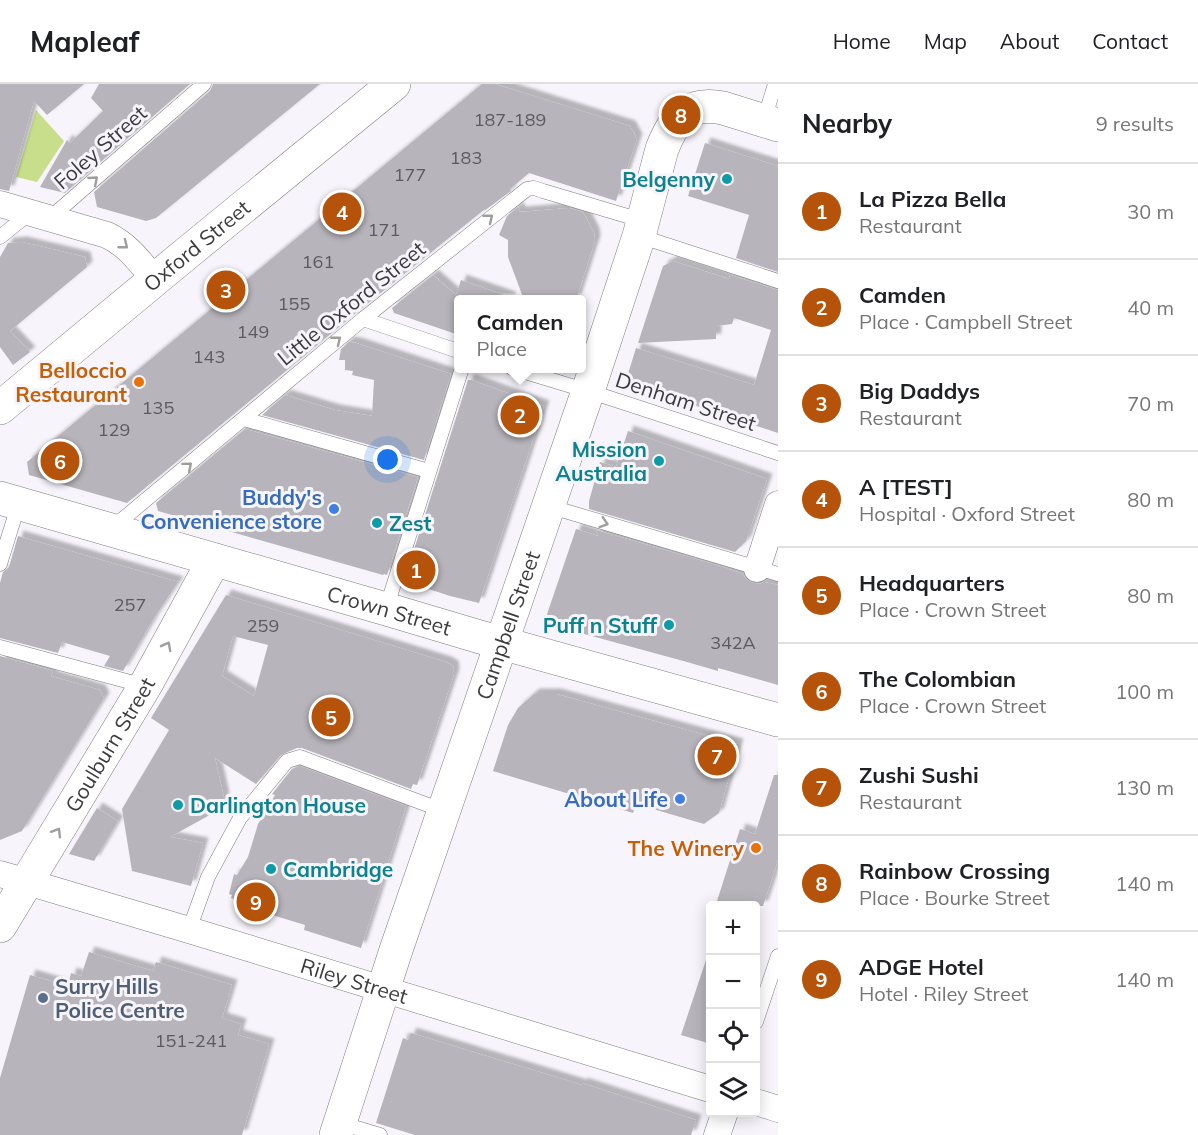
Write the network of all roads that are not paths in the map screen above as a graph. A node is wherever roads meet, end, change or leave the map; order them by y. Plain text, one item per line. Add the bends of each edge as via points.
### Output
1 (204, 84) edge
2 (394, 84) edge
3 (775, 84) edge
4 (771, 123) edge
5 (0, 204) edge
6 (40, 216) junction
7 (642, 229) junction
8 (0, 237) edge
9 (155, 280) junction
10 (778, 281) edge
11 (363, 319) junction
12 (454, 349) edge
13 (461, 373) edge
14 (525, 373) edge
15 (588, 392) junction
16 (0, 408) edge
17 (244, 419) junction
18 (778, 453) edge
19 (429, 471) junction
20 (9, 500) edge
21 (778, 504) edge
22 (548, 506) junction
23 (111, 530) junction
24 (214, 560) junction
25 (0, 564) edge
26 (768, 571) edge
27 (386, 609) junction
28 (502, 644) junction
29 (0, 647) edge
30 (145, 686) junction
31 (778, 720) edge
32 (444, 811) junction
33 (13, 878) edge
34 (0, 926) edge
35 (189, 930) junction
36 (778, 956) edge
37 (383, 989) junction
38 (760, 1010) edge
39 (706, 1087) edge
40 (760, 1103) edge
41 (778, 1109) edge
42 (724, 1117) edge
43 (338, 1129) edge
44 (380, 1135) edge
45 (717, 1135) edge

6 -> 1 lane, Foley Street
2 - 9 street, Oxford Street
3 - 4 lane
4 - 7 street, Campbell Street via 714,106 702,106 681,115 662,149
5 - 6 street
6 - 8 lane, Foley Street
6 -> 9 street via 118,240
7 - 10 lane
11 -> 7 lane, Little Oxford Street via 527,189 543,191
7 - 15 street, Campbell Street
9 - 16 street, Oxford Street
11 - 12 lane
17 -> 11 lane, Little Oxford Street
13 - 19 lane
14 - 15 lane, Denham Street
15 - 18 lane, Denham Street
15 - 22 street, Campbell Street
17 - 19 lane
23 -> 17 lane, Little Oxford Street
19 - 27 lane
20 - 23 street, Crown Street
20 - 25 lane
21 - 26 street
22 -> 26 lane
22 - 28 street, Campbell Street
23 - 24 street, Crown Street
24 - 27 street, Crown Street
30 -> 24 street, Goulburn Street
27 - 28 street, Crown Street
28 - 31 street, Crown Street
28 - 32 street, Campbell Street
29 - 30 lane
33 -> 30 street, Goulburn Street
32 - 35 lane via 300,757 287,761 240,818 208,877
32 - 37 street, Campbell Street
33 - 34 street, Goulburn Street
33 - 35 street, Riley Street
35 - 37 street, Riley Street
36 - 38 lane
37 - 39 street, Riley Street
37 - 43 street, Campbell Street
40 - 41 street
42 - 45 street
43 - 44 lane

